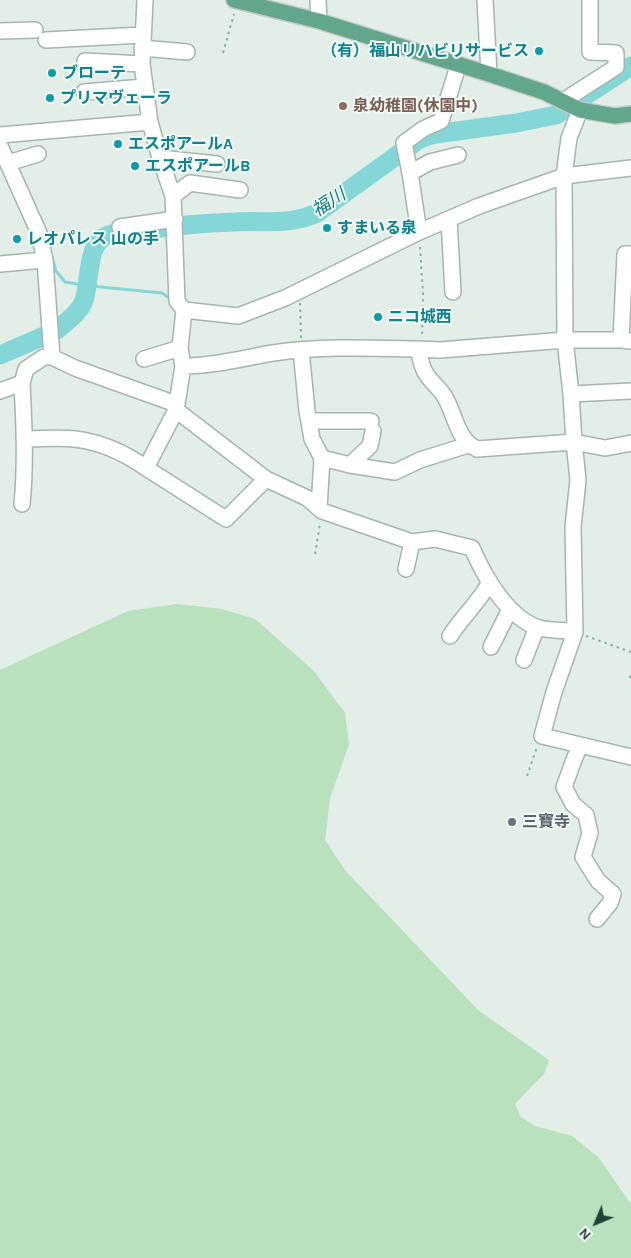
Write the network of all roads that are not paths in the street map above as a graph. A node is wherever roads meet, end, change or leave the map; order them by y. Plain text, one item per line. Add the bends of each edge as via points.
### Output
1 (145, 0) edge
2 (236, 0) edge
3 (318, 0) edge
4 (485, 0) edge
5 (590, 0) edge
6 (318, 21) junction
7 (0, 31) edge
8 (142, 42) junction
9 (187, 52) dead end
10 (85, 61) dead end
11 (142, 64) junction
12 (458, 66) junction
13 (489, 74) junction
14 (144, 87) junction
15 (84, 92) dead end
16 (572, 106) junction
17 (631, 114) edge
18 (150, 122) junction
19 (1, 138) edge
20 (38, 154) dead end
21 (458, 155) dead end
22 (160, 158) junction
23 (12, 162) junction
24 (217, 164) dead end
25 (631, 168) edge
26 (410, 172) junction
27 (564, 176) junction
28 (240, 190) dead end
29 (173, 196) junction
30 (449, 219) junction
31 (175, 223) junction
32 (120, 227) dead end
33 (419, 232) junction
34 (631, 254) edge
35 (45, 260) junction
36 (0, 264) edge
37 (453, 292) dead end
38 (184, 310) junction
39 (565, 340) junction
40 (626, 340) edge
41 (180, 348) junction
42 (420, 349) junction
43 (301, 350) junction
44 (52, 357) junction
45 (144, 359) dead end
46 (183, 366) junction
47 (22, 383) junction
48 (0, 391) edge
49 (631, 392) edge
50 (572, 394) junction
51 (176, 407) junction
52 (309, 421) junction
53 (24, 439) junction
54 (574, 442) junction
55 (631, 443) edge
56 (468, 445) junction
57 (322, 458) junction
58 (350, 465) junction
59 (146, 468) junction
60 (266, 478) junction
61 (22, 504) dead end
62 (320, 510) junction
63 (412, 542) junction
64 (406, 569) dead end
65 (490, 582) junction
66 (510, 609) junction
67 (537, 627) junction
68 (574, 632) junction
69 (450, 636) dead end
70 (491, 647) dead end
71 (524, 660) dead end
72 (580, 746) junction
73 (631, 757) edge
74 (597, 919) dead end

1 - 8 street
2 - 6 main road
3 - 6 street
4 - 13 street
5 - 16 street via 590,52 616,52 616,66
6 - 12 main road
7 - 8 street
8 - 9 street
8 - 11 street
10 - 11 street
11 - 14 street
12 - 13 main road
12 - 26 street via 441,121 423,128 404,143
13 - 16 main road via 544,92
14 - 15 street
14 - 18 street
16 - 17 main road via 615,116
16 - 27 street
18 - 19 street
18 - 22 street
19 - 23 street
20 - 23 street
21 - 26 street via 430,162
22 - 24 street
22 - 29 street
23 - 35 street via 39,233
25 - 27 street
26 - 33 street
27 - 30 street
27 - 39 street
28 - 29 street via 190,183
29 - 31 street
30 - 33 street
30 - 37 street
31 - 32 street
31 - 38 street via 177,301
33 - 38 street via 277,301 238,316
34 - 40 street via 625,254
35 - 36 street
35 - 44 street
38 - 41 street
39 - 40 street
39 - 42 street
39 - 50 street
41 - 45 street
41 - 46 street
42 - 43 street
42 - 56 street via 424,372 451,407
43 - 46 street via 205,366
43 - 52 street
44 - 47 street via 44,357 26,369
44 - 51 street
46 - 51 street
47 - 48 street
47 - 53 street
49 - 50 street
50 - 54 street
51 - 59 street
51 - 60 street
52 - 57 street via 312,439
52 - 58 street via 372,426 370,446
53 - 59 street via 74,438 100,444
53 - 61 street
54 - 55 street via 605,448
54 - 56 street via 477,449
54 - 68 street via 578,480 573,527
56 - 58 street via 420,460 395,472
57 - 58 street
57 - 62 street
59 - 60 street via 226,519
60 - 62 street via 307,498
62 - 63 street
63 - 64 street
63 - 65 street via 435,539 472,548
65 - 66 street
65 - 69 street
66 - 67 street
66 - 70 street
67 - 68 street
67 - 71 street
68 - 72 street via 542,736
72 - 73 street
72 - 74 street via 564,788 573,804 586,816 590,833 583,857 598,881 613,894

